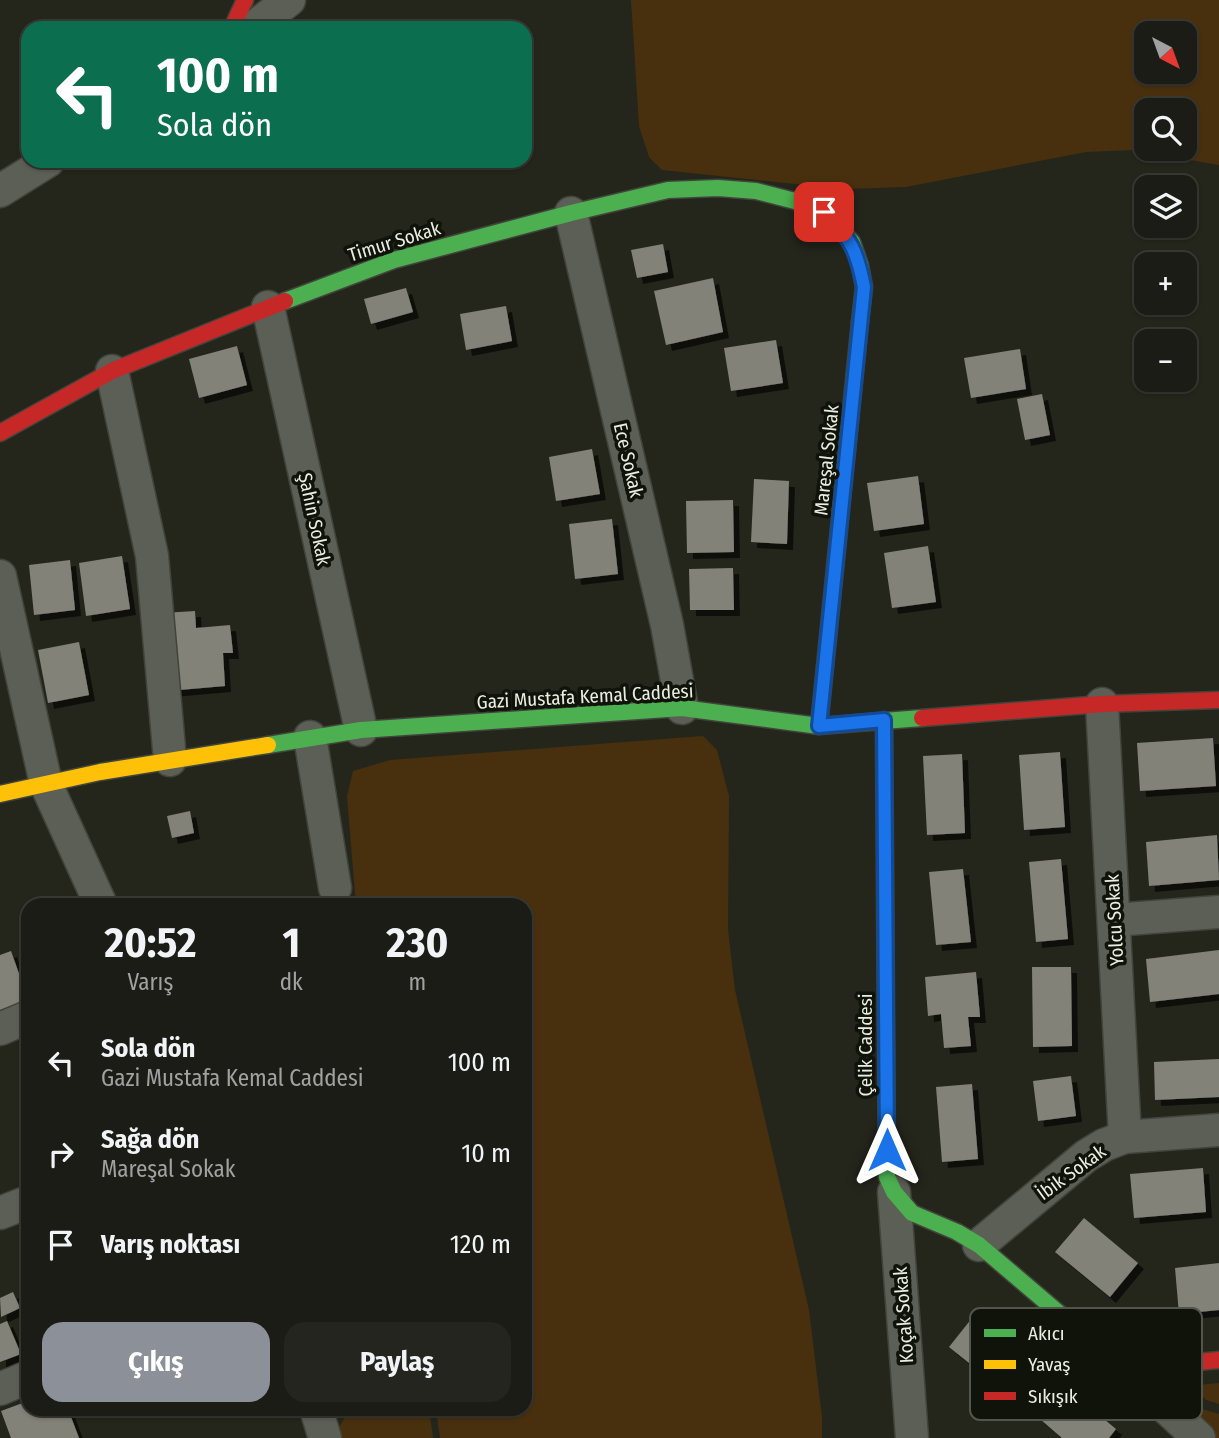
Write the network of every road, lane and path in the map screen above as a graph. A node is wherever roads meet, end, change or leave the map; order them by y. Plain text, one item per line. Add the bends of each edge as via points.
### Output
1 (246, 0) edge
2 (289, 0) edge
3 (236, 21) edge
4 (262, 21) edge
5 (37, 168) edge
6 (0, 191) edge
7 (824, 212) joint
8 (571, 213) junction
9 (268, 307) junction
10 (112, 371) junction
11 (0, 433) edge
12 (0, 576) edge
13 (1219, 700) edge
14 (1102, 704) junction
15 (682, 708) junction
16 (884, 720) junction
17 (819, 726) junction
18 (361, 730) junction
19 (310, 737) junction
20 (170, 760) junction
21 (46, 784) junction
22 (0, 794) edge
23 (335, 888) dead end
24 (99, 898) edge
25 (1219, 912) edge
26 (1114, 920) junction
27 (21, 1020) edge
28 (0, 1029) edge
29 (1219, 1130) edge
30 (1125, 1137) junction
31 (894, 1192) junction
32 (21, 1205) edge
33 (0, 1213) edge
34 (979, 1245) junction
35 (1053, 1308) edge
36 (21, 1380) edge
37 (0, 1389) edge
38 (1180, 1420) edge
39 (912, 1438) edge
40 (1199, 1438) edge

1 - 3 street
2 - 4 street
5 - 6 street
7 - 8 street, Timur Sokak via 756,191 718,188 668,190
7 - 17 street, Mareşal Sokak via 852,242 864,287
8 - 9 street, Timur Sokak via 394,260
8 - 15 street, Ece Sokak via 667,625
9 - 10 street, Timur Sokak
9 - 18 street, Şahin Sokak
10 - 11 street, Timur Sokak
10 - 20 street via 152,556
12 - 21 street
13 - 14 street, Gazi Mustafa Kemal Caddesi
14 - 16 street, Gazi Mustafa Kemal Caddesi
14 - 26 street, Yolcu Sokak
15 - 17 street, Gazi Mustafa Kemal Caddesi
15 - 18 street, Gazi Mustafa Kemal Caddesi
16 - 17 street, Gazi Mustafa Kemal Caddesi
16 - 31 street, Çelik Caddesi via 887,1177
18 - 19 street, Gazi Mustafa Kemal Caddesi
19 - 20 street, Gazi Mustafa Kemal Caddesi
19 - 23 street
20 - 21 street, Gazi Mustafa Kemal Caddesi
21 - 22 street, Gazi Mustafa Kemal Caddesi
21 - 24 street
25 - 26 street
26 - 30 street, Yolcu Sokak
27 - 28 street
29 - 30 street, İbik Sokak
30 - 34 street, İbik Sokak via 1086,1156
31 - 34 street via 912,1213
31 - 39 street, Koçak Sokak
32 - 33 street
34 - 35 street
36 - 37 street
38 - 40 street

